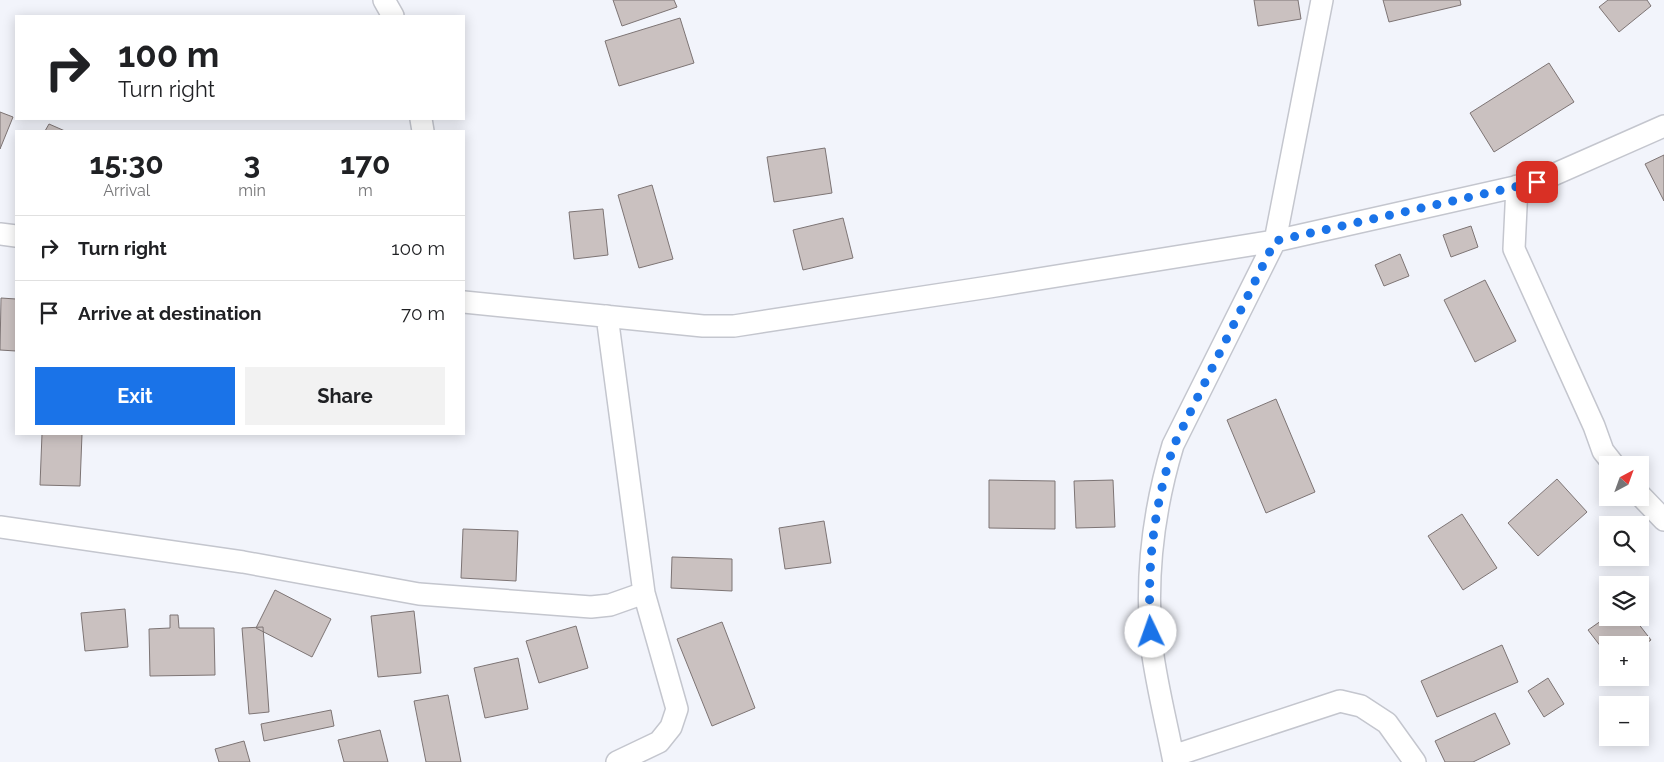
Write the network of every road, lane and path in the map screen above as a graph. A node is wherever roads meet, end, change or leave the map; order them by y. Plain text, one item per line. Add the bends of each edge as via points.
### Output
1 (384, 0) edge
2 (1322, 0) edge
3 (392, 15) edge
4 (1664, 126) edge
5 (1517, 186) junction
6 (0, 234) edge
7 (15, 236) edge
8 (1275, 241) junction
9 (465, 302) edge
10 (607, 316) junction
11 (1607, 456) edge
12 (1649, 504) edge
13 (1664, 520) edge
14 (0, 527) edge
15 (644, 593) junction
16 (1174, 759) edge
17 (617, 762) edge
18 (1415, 762) edge

1 - 3 street
2 - 8 street
4 - 5 street via 1537,182
5 - 8 street
5 - 11 street via 1514,249
6 - 7 street
8 - 10 street via 734,326
8 - 16 street via 1174,445 1162,480 1153,528 1150,614 1153,651
9 - 10 street
10 - 15 street
12 - 13 street
14 - 15 street via 243,562 420,594 591,607 610,605
15 - 17 street via 678,709 671,727 659,742
16 - 18 street via 1340,701 1361,706 1386,723

